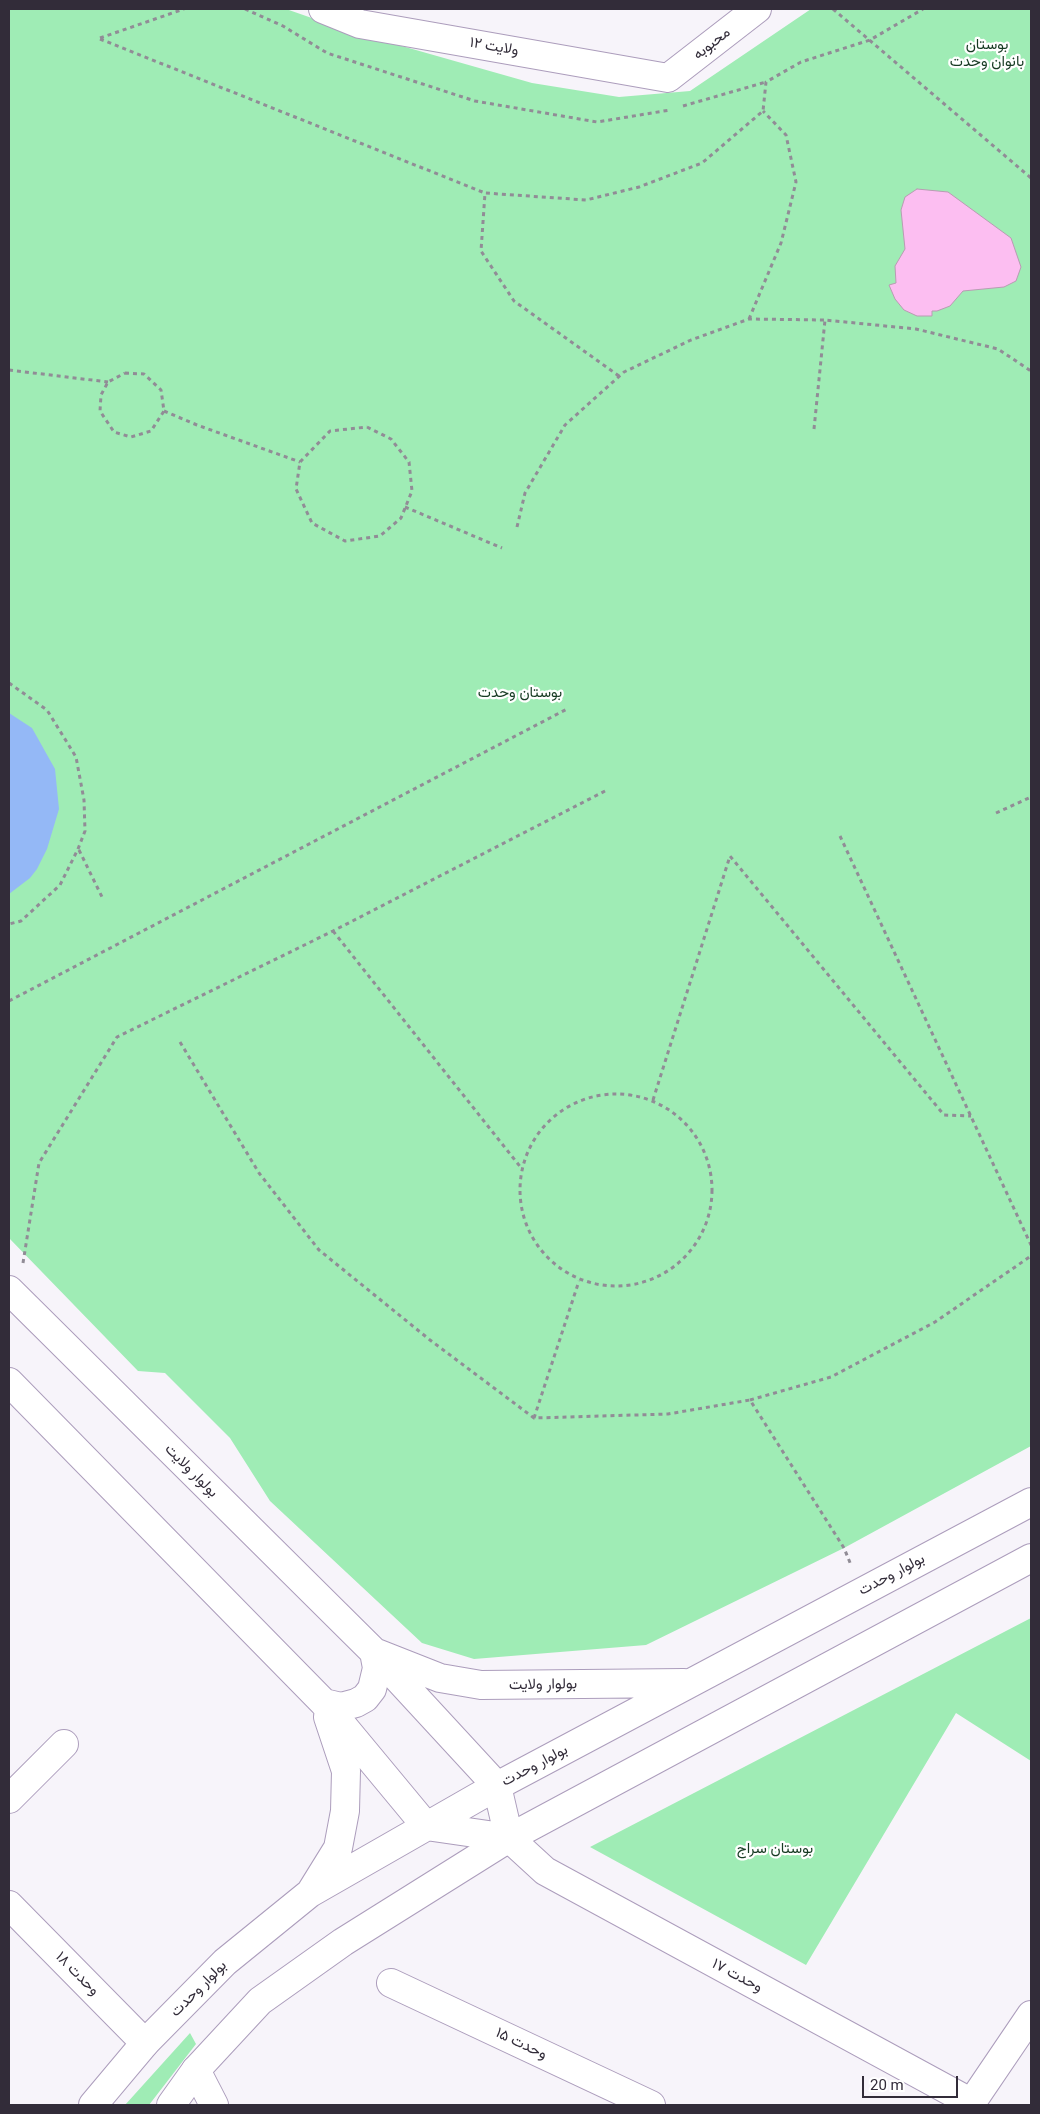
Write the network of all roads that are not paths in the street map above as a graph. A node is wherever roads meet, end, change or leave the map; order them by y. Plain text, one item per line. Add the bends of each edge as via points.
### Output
1 (323, 9) edge
2 (757, 9) edge
3 (668, 78) joint
4 (11, 1292) edge
5 (9, 1382) edge
6 (1031, 1502) edge
7 (1031, 1558) edge
8 (374, 1652) junction
9 (688, 1683) junction
10 (324, 1703) junction
11 (64, 1744) dead end
12 (497, 1786) junction
13 (9, 1799) edge
14 (426, 1826) junction
15 (509, 1838) junction
16 (310, 1893) junction
17 (9, 1905) edge
18 (391, 1983) dead end
19 (1031, 2015) edge
20 (145, 2043) junction
21 (196, 2070) junction
22 (971, 2104) edge
23 (92, 2105) edge
24 (171, 2105) edge
25 (214, 2105) edge
26 (651, 2105) edge

1 - 3 main road, ولایت ۱۲ via 360,24
2 - 3 main road, محبوبه
4 - 8 main road, بولوار ولایت
5 - 10 main road
6 - 9 main road, بولوار وحدت
7 - 15 main road
8 - 9 main road, بولوار ولایت via 440,1678 481,1685
8 - 10 main road via 377,1668 372,1689 365,1698 342,1707
8 - 12 main road, بولوار ولایت
9 - 12 main road, بولوار وحدت
10 - 14 main road
10 - 16 main road via 346,1771 346,1811 338,1848
11 - 13 main road
12 - 14 main road, بولوار وحدت
12 - 15 main road, بولوار ولایت
14 - 15 main road
14 - 16 main road, بولوار وحدت
15 - 21 main road via 344,1942 260,2000
15 - 22 main road, وحدت ۱۷ via 545,1871
16 - 20 main road, بولوار وحدت via 225,1962
17 - 20 main road, وحدت ۱۸
18 - 26 main road, وحدت ۱۵
19 - 22 main road
20 - 23 main road, بولوار وحدت
21 - 24 main road
21 - 25 main road

